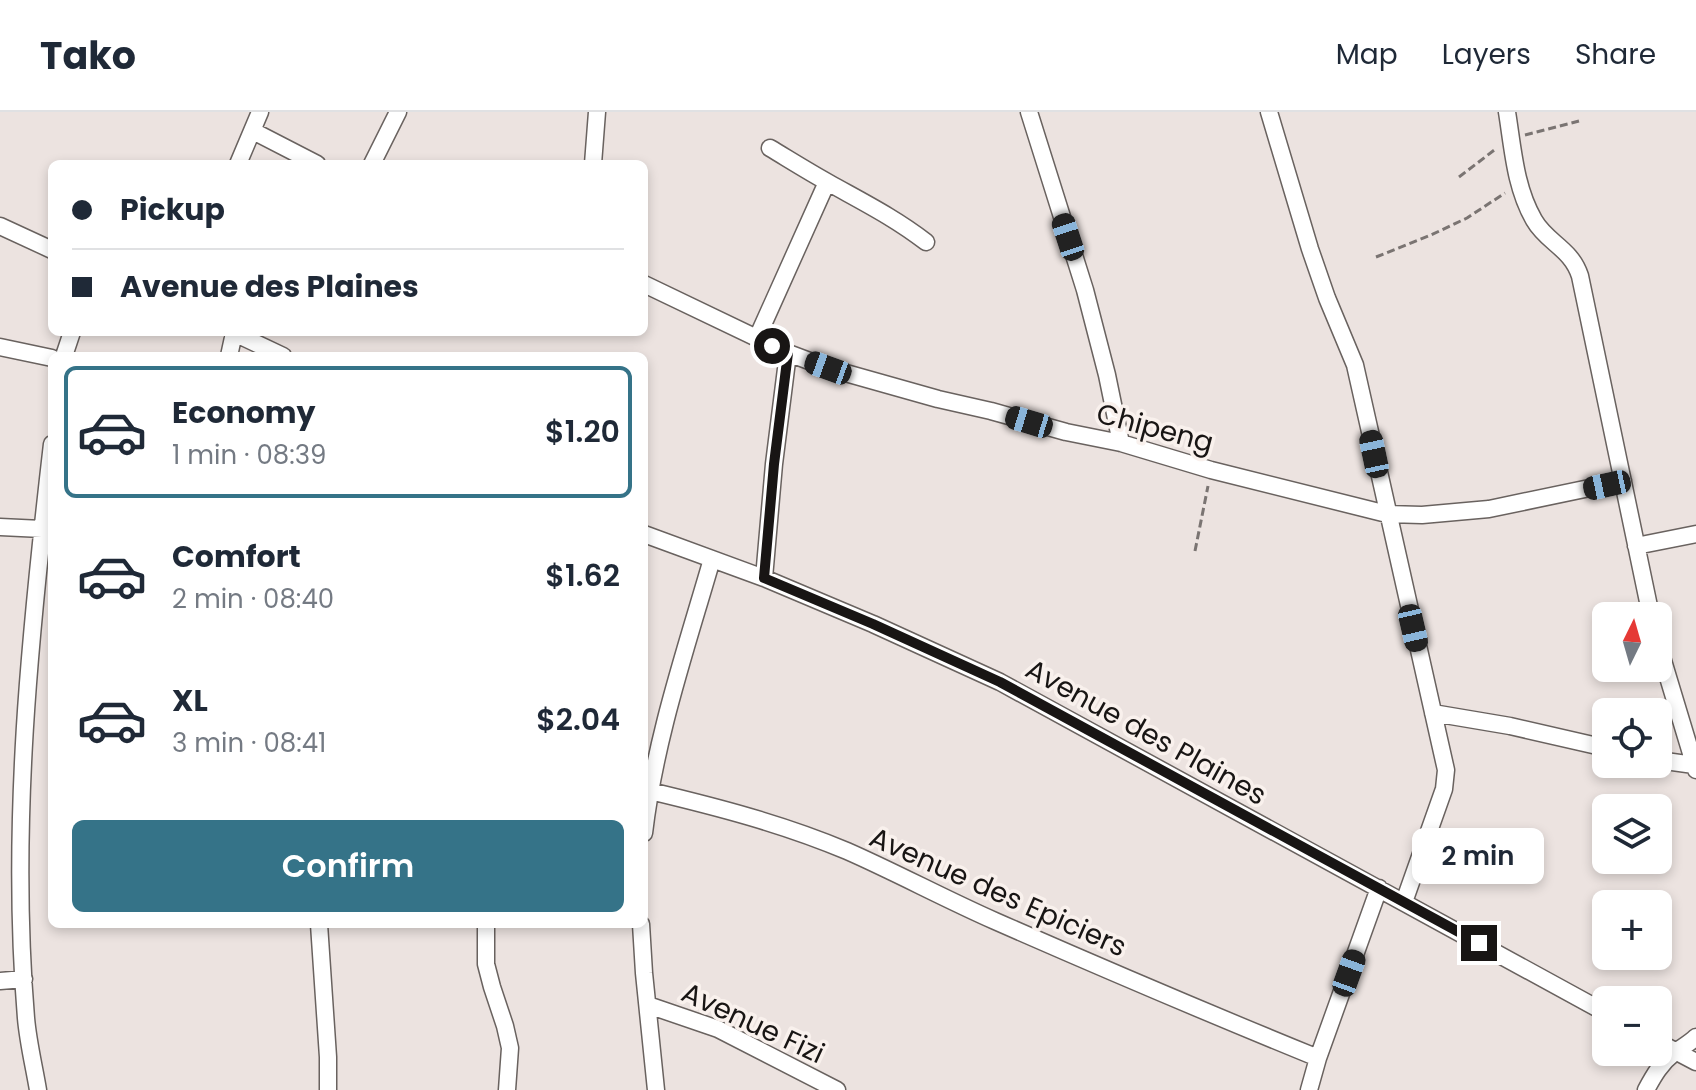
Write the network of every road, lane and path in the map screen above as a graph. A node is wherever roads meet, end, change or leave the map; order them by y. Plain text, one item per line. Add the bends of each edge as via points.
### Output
1 (260, 112) edge
2 (398, 112) edge
3 (597, 112) edge
4 (1029, 112) edge
5 (1269, 112) edge
6 (1507, 112) edge
7 (1579, 121) dead end
8 (253, 131) junction
9 (1511, 137) junction
10 (770, 148) dead end
11 (241, 160) edge
12 (309, 160) edge
13 (374, 160) edge
14 (593, 160) edge
15 (1459, 177) dead end
16 (827, 182) junction
17 (1519, 185) junction
18 (0, 226) edge
19 (926, 242) dead end
20 (48, 248) edge
21 (1376, 257) dead end
22 (648, 286) edge
23 (241, 336) edge
24 (757, 338) junction
25 (0, 347) edge
26 (275, 352) edge
27 (788, 353) junction
28 (48, 357) edge
29 (1121, 443) junction
30 (1211, 470) junction
31 (48, 478) edge
32 (1623, 481) junction
33 (1387, 514) junction
34 (0, 527) edge
35 (42, 529) junction
36 (1696, 534) edge
37 (648, 535) edge
38 (1636, 546) junction
39 (1195, 551) dead end
40 (712, 559) junction
41 (764, 578) junction
42 (1648, 602) edge
43 (1669, 682) edge
44 (1433, 713) junction
45 (1592, 745) edge
46 (1672, 763) edge
47 (1695, 767) edge
48 (650, 791) junction
49 (648, 805) edge
50 (1379, 888) junction
51 (1404, 902) junction
52 (319, 928) edge
53 (486, 928) edge
54 (641, 928) edge
55 (24, 979) junction
56 (0, 981) edge
57 (648, 1005) junction
58 (1592, 1005) edge
59 (1696, 1037) edge
60 (1672, 1050) edge
61 (1676, 1052) junction
62 (1318, 1058) junction
63 (1696, 1062) edge
64 (38, 1090) edge
65 (328, 1090) edge
66 (507, 1090) edge
67 (656, 1090) edge
68 (837, 1090) edge
69 (1309, 1090) edge
70 (1646, 1090) edge

1 - 8 street
2 - 13 street
3 - 14 street
4 - 29 street via 1085,290
5 - 33 street via 1310,249 1355,365
6 - 9 street
7 - 9 path
8 - 11 street
8 - 12 street
9 - 15 path
9 - 17 street
10 - 16 street
16 - 19 street via 891,216
16 - 24 street
17 - 21 path via 1467,218
17 - 32 street via 1534,221 1577,267
18 - 20 street
22 - 24 street, Chipeng
23 - 26 street
24 - 27 street, Chipeng
25 - 28 street
27 - 29 street, Chipeng via 938,399
27 - 41 street
29 - 30 street, Chipeng
30 - 33 street, Chipeng
30 - 39 path
31 - 35 street
32 - 33 street, Chipeng via 1489,509
32 - 38 street
33 - 44 street
34 - 35 street
35 - 55 street via 21,779
36 - 38 street
37 - 40 street, Avenue des Plaines
38 - 42 street
40 - 41 street, Avenue des Plaines
40 - 48 street
41 - 50 street, Avenue des Plaines via 1000,682
43 - 47 street
44 - 45 street
44 - 51 street via 1445,782
46 - 47 street
48 - 49 street
48 - 62 street, Avenue des Epiciers via 777,825 847,851 991,920
50 - 51 street, Avenue des Plaines
50 - 62 street
51 - 58 street, Avenue des Plaines
52 - 65 street
53 - 66 street via 486,964 510,1048
54 - 57 street
55 - 56 street
55 - 64 street
57 - 67 street
57 - 68 street, Avenue Fizi via 718,1029
59 - 61 street
60 - 61 street
61 - 63 street
61 - 70 street via 1662,1063
62 - 69 street

